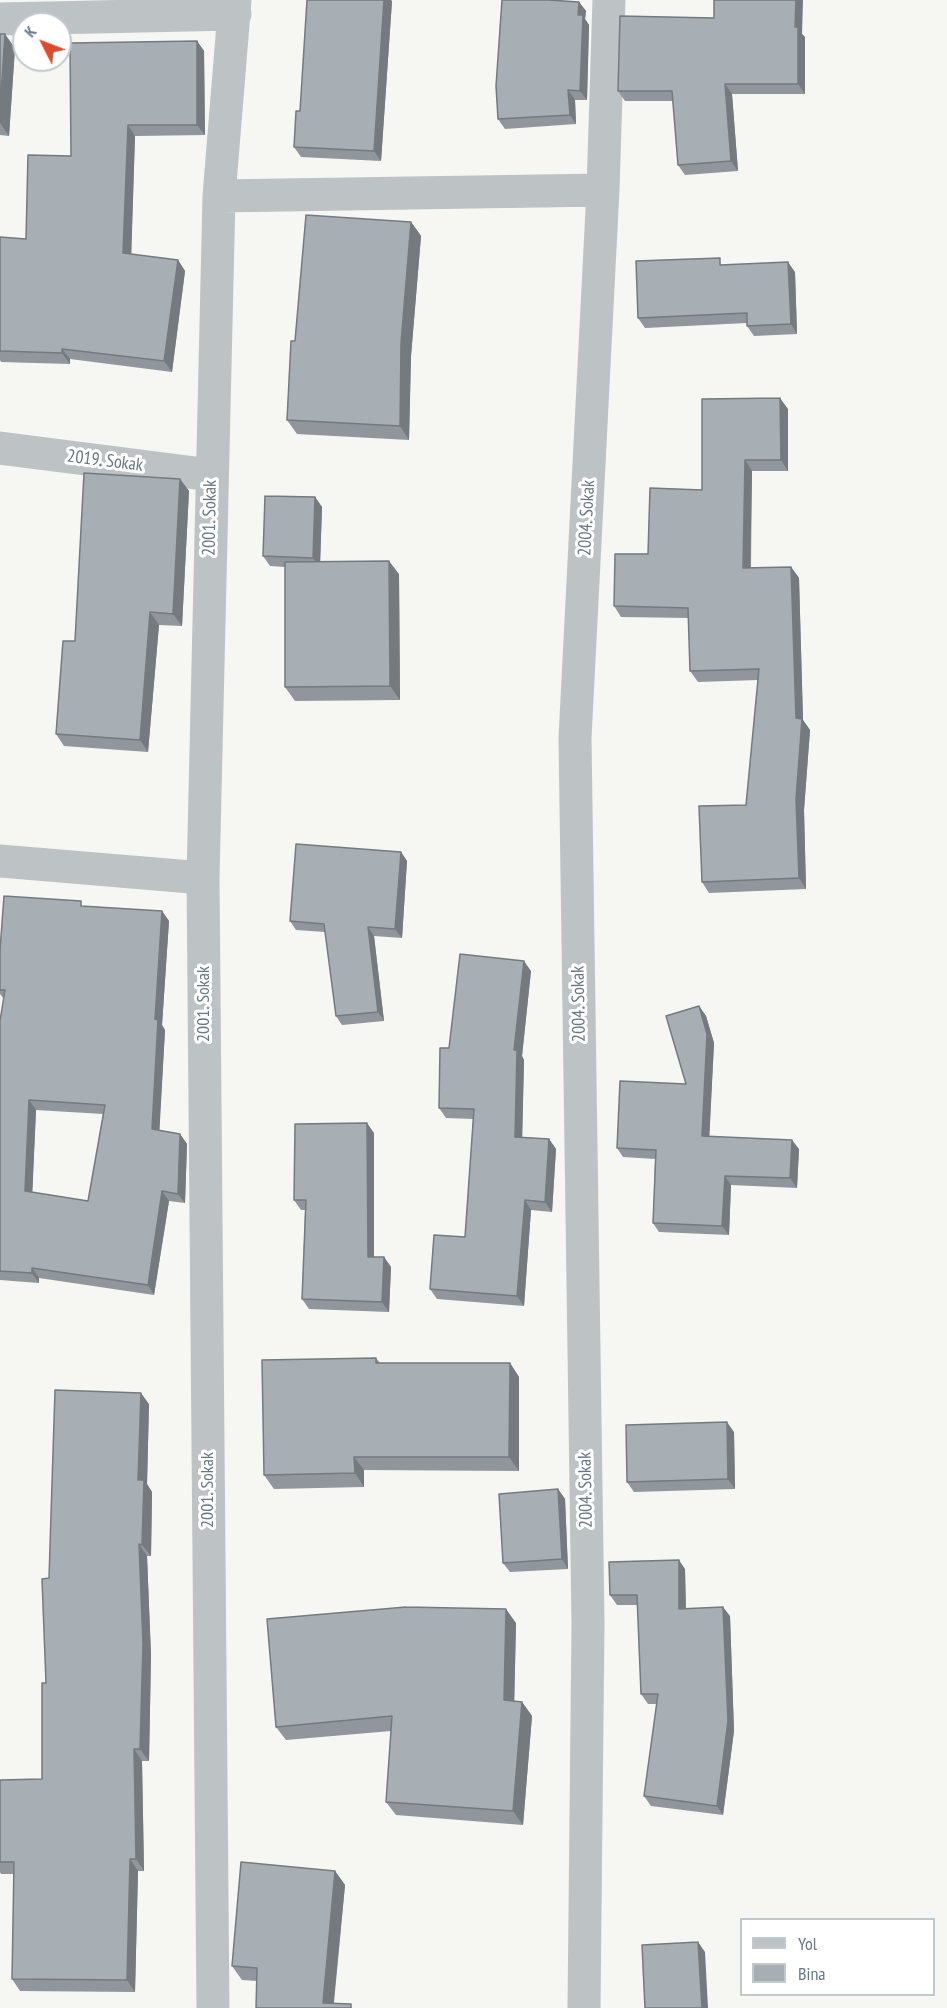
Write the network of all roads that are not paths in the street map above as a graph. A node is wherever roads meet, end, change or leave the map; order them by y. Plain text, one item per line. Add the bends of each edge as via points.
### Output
1 (609, 0) edge
2 (235, 7) edge
3 (0, 19) edge
4 (603, 190) junction
5 (219, 196) junction
6 (0, 448) edge
7 (211, 475) junction
8 (0, 861) edge
9 (203, 878) junction
10 (213, 2008) edge
11 (584, 2008) edge

1 - 4 street, 2004. Sokak
2 - 3 street
2 - 5 street, 2001. Sokak
4 - 5 street
4 - 11 street, 2004. Sokak via 575,738 588,1623
5 - 7 street, 2001. Sokak
6 - 7 street, 2019. Sokak
7 - 9 street, 2001. Sokak
8 - 9 street
9 - 10 street, 2001. Sokak

